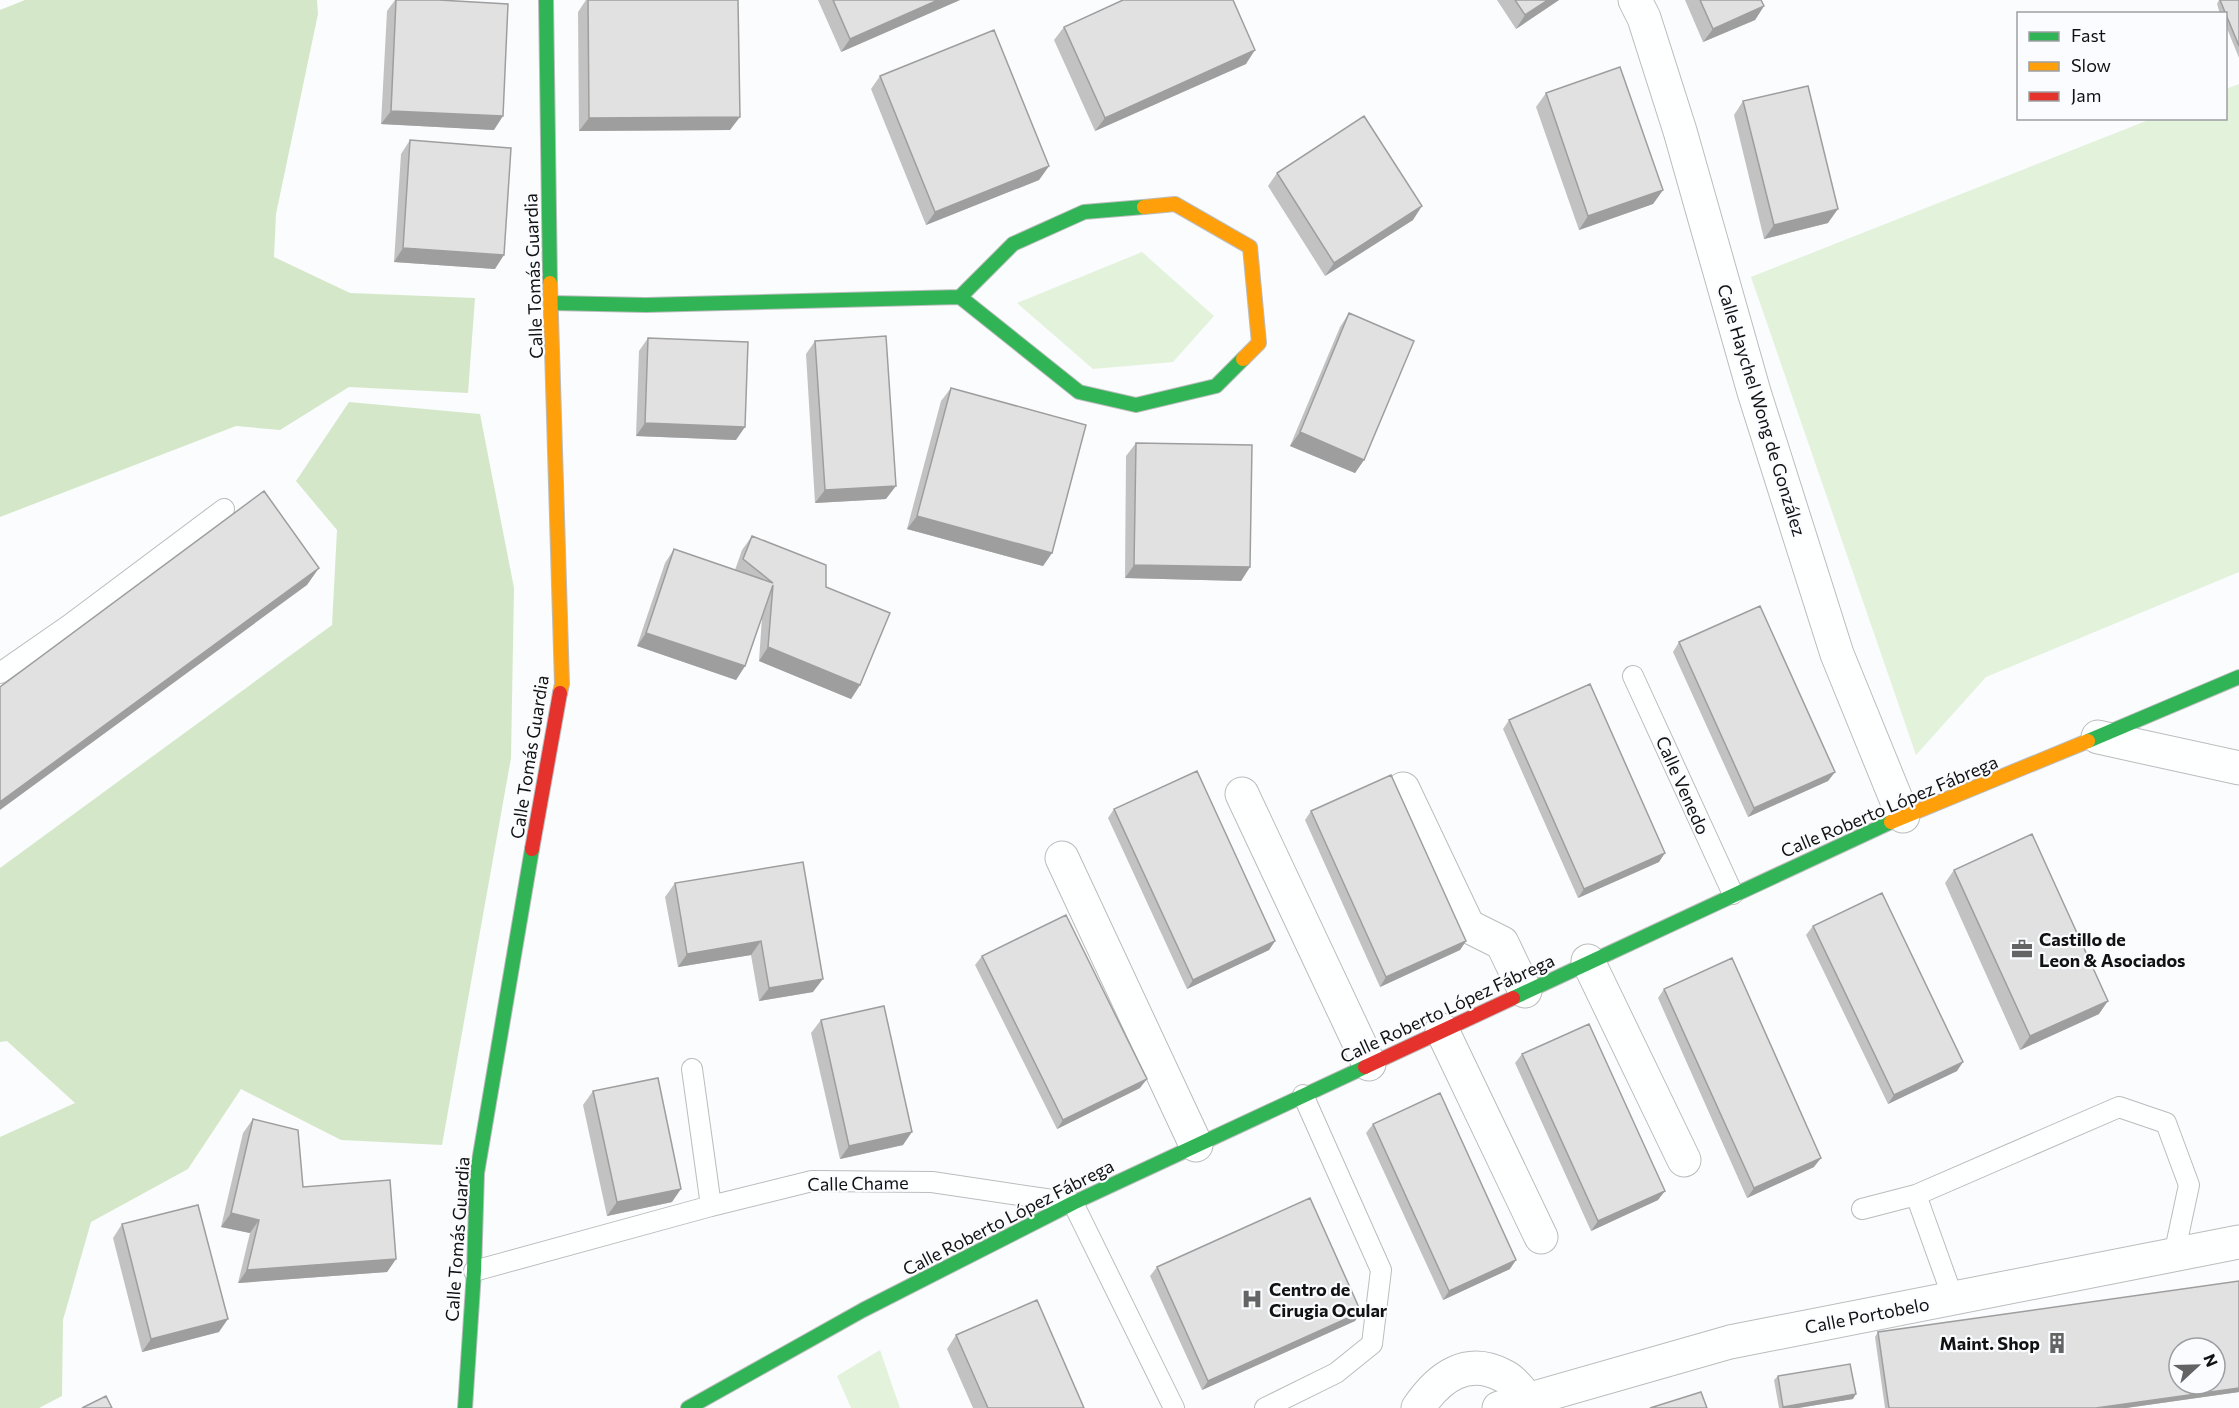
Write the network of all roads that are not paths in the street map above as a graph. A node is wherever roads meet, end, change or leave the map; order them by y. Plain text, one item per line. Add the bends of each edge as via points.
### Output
1 (546, 0) edge
2 (1635, 0) edge
3 (960, 297) junction
4 (551, 303) junction
5 (224, 509) dead end
6 (0, 673) edge
7 (1633, 676) dead end
8 (2239, 676) edge
9 (2098, 737) junction
10 (2239, 768) edge
11 (1403, 789) dead end
12 (1242, 794) dead end
13 (1903, 816) junction
14 (1062, 858) dead end
15 (1732, 894) junction
16 (1588, 962) junction
17 (1525, 991) junction
18 (1442, 1030) junction
19 (1370, 1064) junction
20 (692, 1069) dead end
21 (1303, 1095) junction
22 (1196, 1145) junction
23 (1684, 1160) dead end
24 (1916, 1195) junction
25 (1073, 1203) junction
26 (711, 1206) junction
27 (1863, 1209) dead end
28 (1541, 1237) dead end
29 (2239, 1242) edge
30 (2174, 1255) junction
31 (474, 1271) junction
32 (1953, 1298) junction
33 (1518, 1404) edge
34 (465, 1408) edge
35 (688, 1408) edge
36 (1174, 1408) edge
37 (1265, 1408) edge
38 (1418, 1408) edge

1 - 4 street, Calle Tomás Guardia
2 - 13 street, Calle Haychel Wong de González via 1680,131 1754,392 1837,654
3 - 3 street via 1079,392 1136,405 1216,387 1259,343 1250,247 1175,204 1084,212 1013,244
3 - 4 street via 646,305
4 - 31 street, Calle Tomás Guardia via 562,684 477,1173
5 - 6 lane
7 - 15 lane, Calle Venedo
8 - 9 street, Calle Roberto López Fábrega
9 - 10 street
9 - 13 street, Calle Roberto López Fábrega
11 - 17 street via 1468,926 1502,943
12 - 19 street
13 - 15 street, Calle Roberto López Fábrega
14 - 22 street
15 - 16 street, Calle Roberto López Fábrega
16 - 17 street, Calle Roberto López Fábrega
16 - 23 street
17 - 18 street, Calle Roberto López Fábrega
18 - 19 street, Calle Roberto López Fábrega
18 - 28 street
19 - 21 street, Calle Roberto López Fábrega
20 - 26 lane
21 - 22 street, Calle Roberto López Fábrega
21 - 37 lane via 1380,1270 1372,1344 1336,1373
22 - 25 street, Calle Roberto López Fábrega
24 - 27 lane
24 - 30 lane via 2119,1107 2166,1123 2189,1185
24 - 32 lane
25 - 26 lane, Calle Chame via 932,1182 812,1181
25 - 35 street, Calle Roberto López Fábrega via 863,1310
25 - 36 lane
26 - 31 lane, Calle Chame
29 - 30 street, Calle Portobelo
30 - 32 street, Calle Portobelo
31 - 34 street, Calle Tomás Guardia
32 - 33 street, Calle Portobelo via 1730,1341
33 - 38 street via 1507,1377 1482,1367 1451,1373 1430,1389

